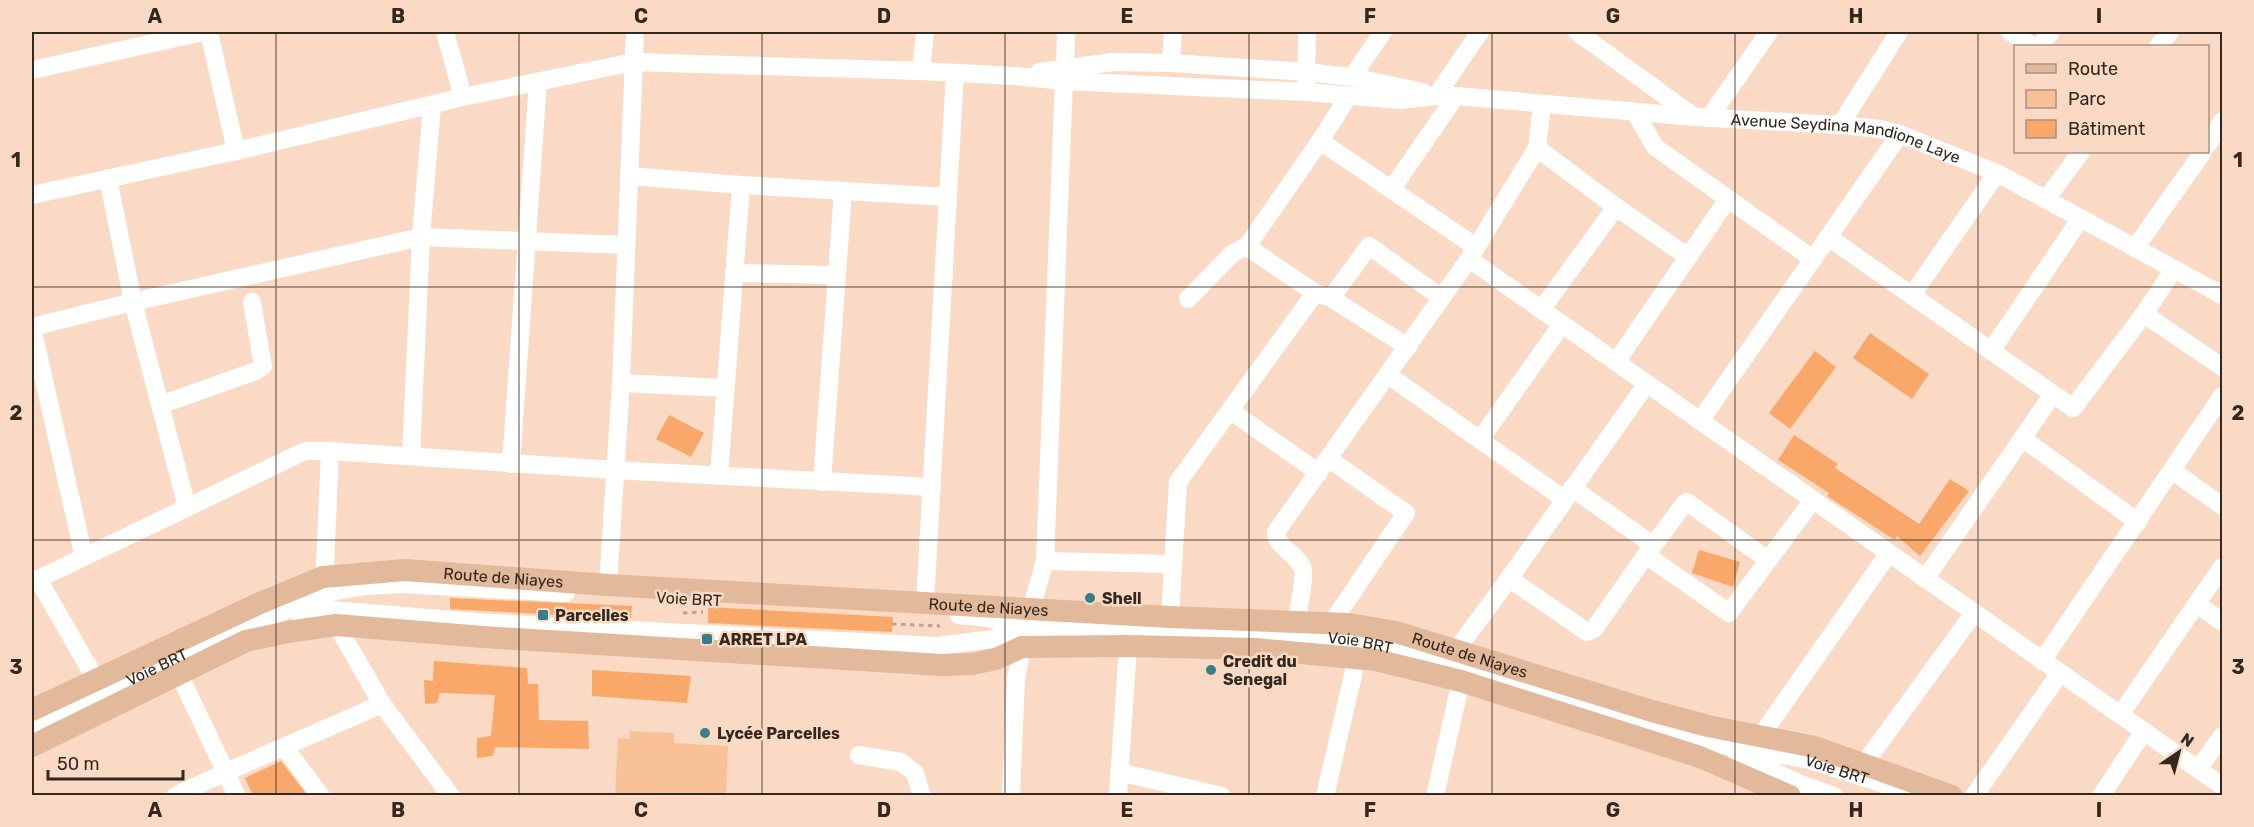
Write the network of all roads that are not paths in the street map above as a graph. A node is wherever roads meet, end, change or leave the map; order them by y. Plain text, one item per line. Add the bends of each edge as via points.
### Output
1 (203, 32) edge
2 (209, 32) edge
3 (445, 32) edge
4 (635, 32) edge
5 (925, 32) edge
6 (1066, 32) edge
7 (1173, 32) edge
8 (1307, 32) edge
9 (1383, 32) edge
10 (1480, 32) edge
11 (1576, 32) edge
12 (1899, 32) edge
13 (2010, 32) edge
14 (2050, 32) edge
15 (2169, 32) edge
16 (1761, 34) edge
17 (2030, 45) edge
18 (2040, 45) edge
19 (2159, 45) edge
20 (634, 62) junction
21 (1171, 63) junction
22 (32, 70) edge
23 (921, 71) junction
24 (1306, 72) junction
25 (955, 73) junction
26 (1064, 74) junction
27 (1352, 77) junction
28 (538, 82) junction
29 (1307, 92) junction
30 (1436, 96) junction
31 (1456, 96) junction
32 (463, 97) junction
33 (1348, 97) junction
34 (1542, 105) junction
35 (432, 106) junction
36 (1635, 112) junction
37 (1702, 118) junction
38 (2223, 121) edge
39 (1840, 124) junction
40 (1900, 134) junction
41 (1320, 141) junction
42 (2209, 142) edge
43 (1537, 148) junction
44 (236, 151) junction
45 (2080, 153) edge
46 (2202, 153) edge
47 (1998, 173) junction
48 (629, 176) junction
49 (108, 178) junction
50 (741, 185) junction
51 (1391, 190) junction
52 (843, 191) junction
53 (32, 195) edge
54 (948, 197) junction
55 (2046, 198) junction
56 (1728, 199) junction
57 (1616, 207) junction
58 (2080, 218) junction
59 (421, 237) junction
60 (1828, 237) junction
61 (526, 242) junction
62 (626, 245) junction
63 (1248, 245) junction
64 (2135, 248) junction
65 (1473, 253) junction
66 (1688, 257) junction
67 (1813, 259) junction
68 (2174, 269) junction
69 (734, 273) junction
70 (837, 275) junction
71 (2219, 287) edge
72 (1912, 295) junction
73 (1323, 296) junction
74 (1442, 298) junction
75 (1188, 299) dead end
76 (133, 302) junction
77 (252, 302) dead end
78 (1541, 310) junction
79 (2144, 314) junction
80 (1562, 324) junction
81 (32, 327) edge
82 (1408, 347) junction
83 (1991, 351) junction
84 (1616, 362) junction
85 (2223, 367) edge
86 (1388, 375) junction
87 (621, 383) junction
88 (1647, 384) junction
89 (726, 388) junction
90 (2053, 394) junction
91 (2223, 396) edge
92 (160, 405) junction
93 (1231, 411) junction
94 (1700, 421) junction
95 (2022, 438) junction
96 (1480, 440) junction
97 (330, 450) junction
98 (411, 456) junction
99 (511, 464) junction
100 (1324, 466) junction
101 (615, 470) junction
102 (2173, 471) junction
103 (719, 476) junction
104 (822, 482) junction
105 (932, 487) junction
106 (1568, 493) junction
107 (1813, 500) junction
108 (2223, 506) edge
109 (187, 507) junction
110 (2138, 522) junction
111 (1650, 550) junction
112 (1889, 553) junction
113 (84, 557) junction
114 (1768, 560) junction
115 (1045, 561) junction
116 (1173, 564) junction
117 (2223, 567) edge
118 (1510, 579) junction
119 (1925, 579) junction
120 (35, 580) edge
121 (608, 585) junction
122 (328, 602) junction
123 (925, 602) junction
124 (2197, 604) junction
125 (1974, 613) junction
126 (1170, 617) junction
127 (2223, 622) edge
128 (1296, 623) junction
129 (1331, 624) junction
130 (1026, 629) junction
131 (1128, 646) junction
132 (1456, 650) junction
133 (1357, 658) junction
134 (2042, 661) junction
135 (2060, 673) junction
136 (179, 674) junction
137 (96, 680) junction
138 (1461, 681) junction
139 (382, 704) junction
140 (32, 710) edge
141 (2120, 715) junction
142 (32, 726) edge
143 (2144, 731) junction
144 (2223, 736) edge
145 (1760, 737) junction
146 (1716, 744) junction
147 (32, 746) edge
148 (285, 748) junction
149 (859, 755) dead end
150 (1864, 764) junction
151 (2198, 769) junction
152 (225, 771) junction
153 (1119, 772) junction
154 (2223, 786) edge
155 (1757, 789) edge
156 (1175, 791) edge
157 (175, 795) edge
158 (237, 795) edge
159 (321, 795) edge
160 (451, 795) edge
161 (922, 795) edge
162 (1011, 795) edge
163 (1118, 795) edge
164 (1222, 795) edge
165 (1325, 795) edge
166 (1438, 795) edge
167 (1790, 795) edge
168 (1834, 795) edge
169 (1920, 795) edge
170 (1952, 795) edge
171 (1974, 795) edge
172 (2101, 795) edge

1 - 22 street
2 - 44 street
3 - 32 street
4 - 20 street
5 - 23 street
6 - 26 street
7 - 21 street
8 - 24 street
9 - 27 street
10 - 30 street
11 - 37 street
12 - 39 street
13 - 17 street
14 - 18 street
15 - 19 street
16 - 37 street
20 - 23 street
20 - 28 street
20 - 48 street
21 - 24 street
21 - 26 street via 1113,62
23 - 25 street
24 - 27 street
24 - 29 street
25 - 26 street
25 - 54 street
26 - 29 street
26 - 115 street
27 - 30 street
28 - 32 street
28 - 61 street
29 - 33 street
30 - 31 street, Avenue Seydina Mandione Laye
30 - 33 street via 1400,100
31 - 34 street, Avenue Seydina Mandione Laye
31 - 51 street
32 - 35 street
33 - 41 street
34 - 36 street, Avenue Seydina Mandione Laye
34 - 43 street
35 - 44 street
35 - 59 street
36 - 37 street, Avenue Seydina Mandione Laye
36 - 56 street via 1655,147
37 - 39 street, Avenue Seydina Mandione Laye
38 - 42 street
39 - 40 street, Avenue Seydina Mandione Laye
40 - 47 street, Avenue Seydina Mandione Laye
40 - 60 street
41 - 51 street
41 - 63 street
43 - 57 street
43 - 65 street
44 - 49 street
45 - 55 street
46 - 64 street
47 - 55 street, Avenue Seydina Mandione Laye
47 - 72 street
48 - 50 street
48 - 62 street
49 - 53 street
49 - 76 street
50 - 52 street
50 - 69 street
51 - 65 street
52 - 54 street
52 - 70 street
54 - 105 street
55 - 58 street, Avenue Seydina Mandione Laye
56 - 66 street
56 - 67 street
57 - 66 street
57 - 78 street
58 - 64 street, Avenue Seydina Mandione Laye
58 - 83 street
59 - 61 street
59 - 76 street
59 - 98 street
60 - 67 street
60 - 72 street
61 - 62 street
61 - 99 street
62 - 87 street
63 - 73 street
63 - 75 street via 1232,254
64 - 68 street, Avenue Seydina Mandione Laye
65 - 74 street
65 - 78 street
66 - 84 street
67 - 94 street
68 - 71 street, Avenue Seydina Mandione Laye
68 - 79 street
69 - 70 street
69 - 89 street
70 - 104 street
72 - 83 street
73 - 74 street via 1369,246
73 - 82 street
73 - 93 street
74 - 82 street
76 - 81 street
76 - 92 street
77 - 92 street via 263,366
78 - 80 street
79 - 85 street
79 - 90 street via 2075,408
80 - 84 street
80 - 96 street
81 - 113 street
82 - 86 street
83 - 90 street
84 - 88 street
86 - 96 street
86 - 100 street
87 - 89 street
87 - 101 street
88 - 94 street
88 - 106 street
89 - 103 street
90 - 95 street
91 - 102 street
92 - 109 street
93 - 100 street
93 - 116 street via 1178,482
94 - 107 street
95 - 110 street
95 - 119 street
96 - 106 street
97 - 98 street
97 - 109 street via 305,451
97 - 122 street
98 - 99 street
99 - 101 street
100 - 128 street via 1276,532 1279,543 1294,555 1303,570
100 - 129 street via 1406,513
101 - 103 street
101 - 121 street
102 - 108 street
102 - 110 street
103 - 104 street
104 - 105 street
105 - 123 street
106 - 111 street
106 - 118 street
107 - 112 street
107 - 114 street
109 - 113 street
110 - 134 street
111 - 114 street via 1687,502
111 - 114 street via 1729,614
111 - 118 street via 1594,629 1587,632
112 - 119 street
112 - 145 street
113 - 120 street
115 - 116 street
115 - 130 street
116 - 126 street
117 - 124 street
118 - 132 street
119 - 125 street
120 - 137 street
121 - 122 main road, Route de Niayes via 405,570
121 - 123 main road, Route de Niayes
122 - 130 street, Voie BRT via 365,585 400,584 941,613 988,618
122 - 130 main road, Route de Niayes via 483,637 903,664 972,664 996,659
122 - 136 main road, Route de Niayes via 288,632 246,641
122 - 137 main road, Route de Niayes via 260,603
122 - 139 street
122 - 142 street, Voie BRT via 284,612 221,636
123 - 130 main road, Route de Niayes
124 - 127 street
124 - 141 street
125 - 134 street
125 - 150 street
126 - 128 main road, Route de Niayes
126 - 130 main road, Route de Niayes
128 - 129 main road, Route de Niayes
129 - 132 main road, Route de Niayes via 1396,632
130 - 131 main road, Route de Niayes
130 - 146 street, Voie BRT via 1275,633 1352,639 1478,671
130 - 162 street via 1016,679
131 - 133 main road, Route de Niayes via 1256,649
131 - 153 street
132 - 145 main road, Route de Niayes via 1652,711
133 - 138 main road, Route de Niayes
133 - 165 street
134 - 135 street
135 - 141 street
135 - 171 street
136 - 147 main road, Route de Niayes
136 - 152 street
137 - 140 main road, Route de Niayes
138 - 155 main road, Route de Niayes via 1700,757
138 - 166 street
139 - 148 street
139 - 160 street
141 - 143 street
143 - 151 street
143 - 172 street
144 - 151 street
145 - 150 main road, Route de Niayes via 1815,747
146 - 168 street, Voie BRT via 1798,783
146 - 169 street, Voie BRT via 1806,759
148 - 152 street
148 - 159 street
149 - 161 street via 901,762 915,773
150 - 170 main road, Route de Niayes
151 - 154 street
152 - 157 street
152 - 158 street
153 - 156 street
153 - 163 street
155 - 167 main road, Route de Niayes
156 - 164 street

